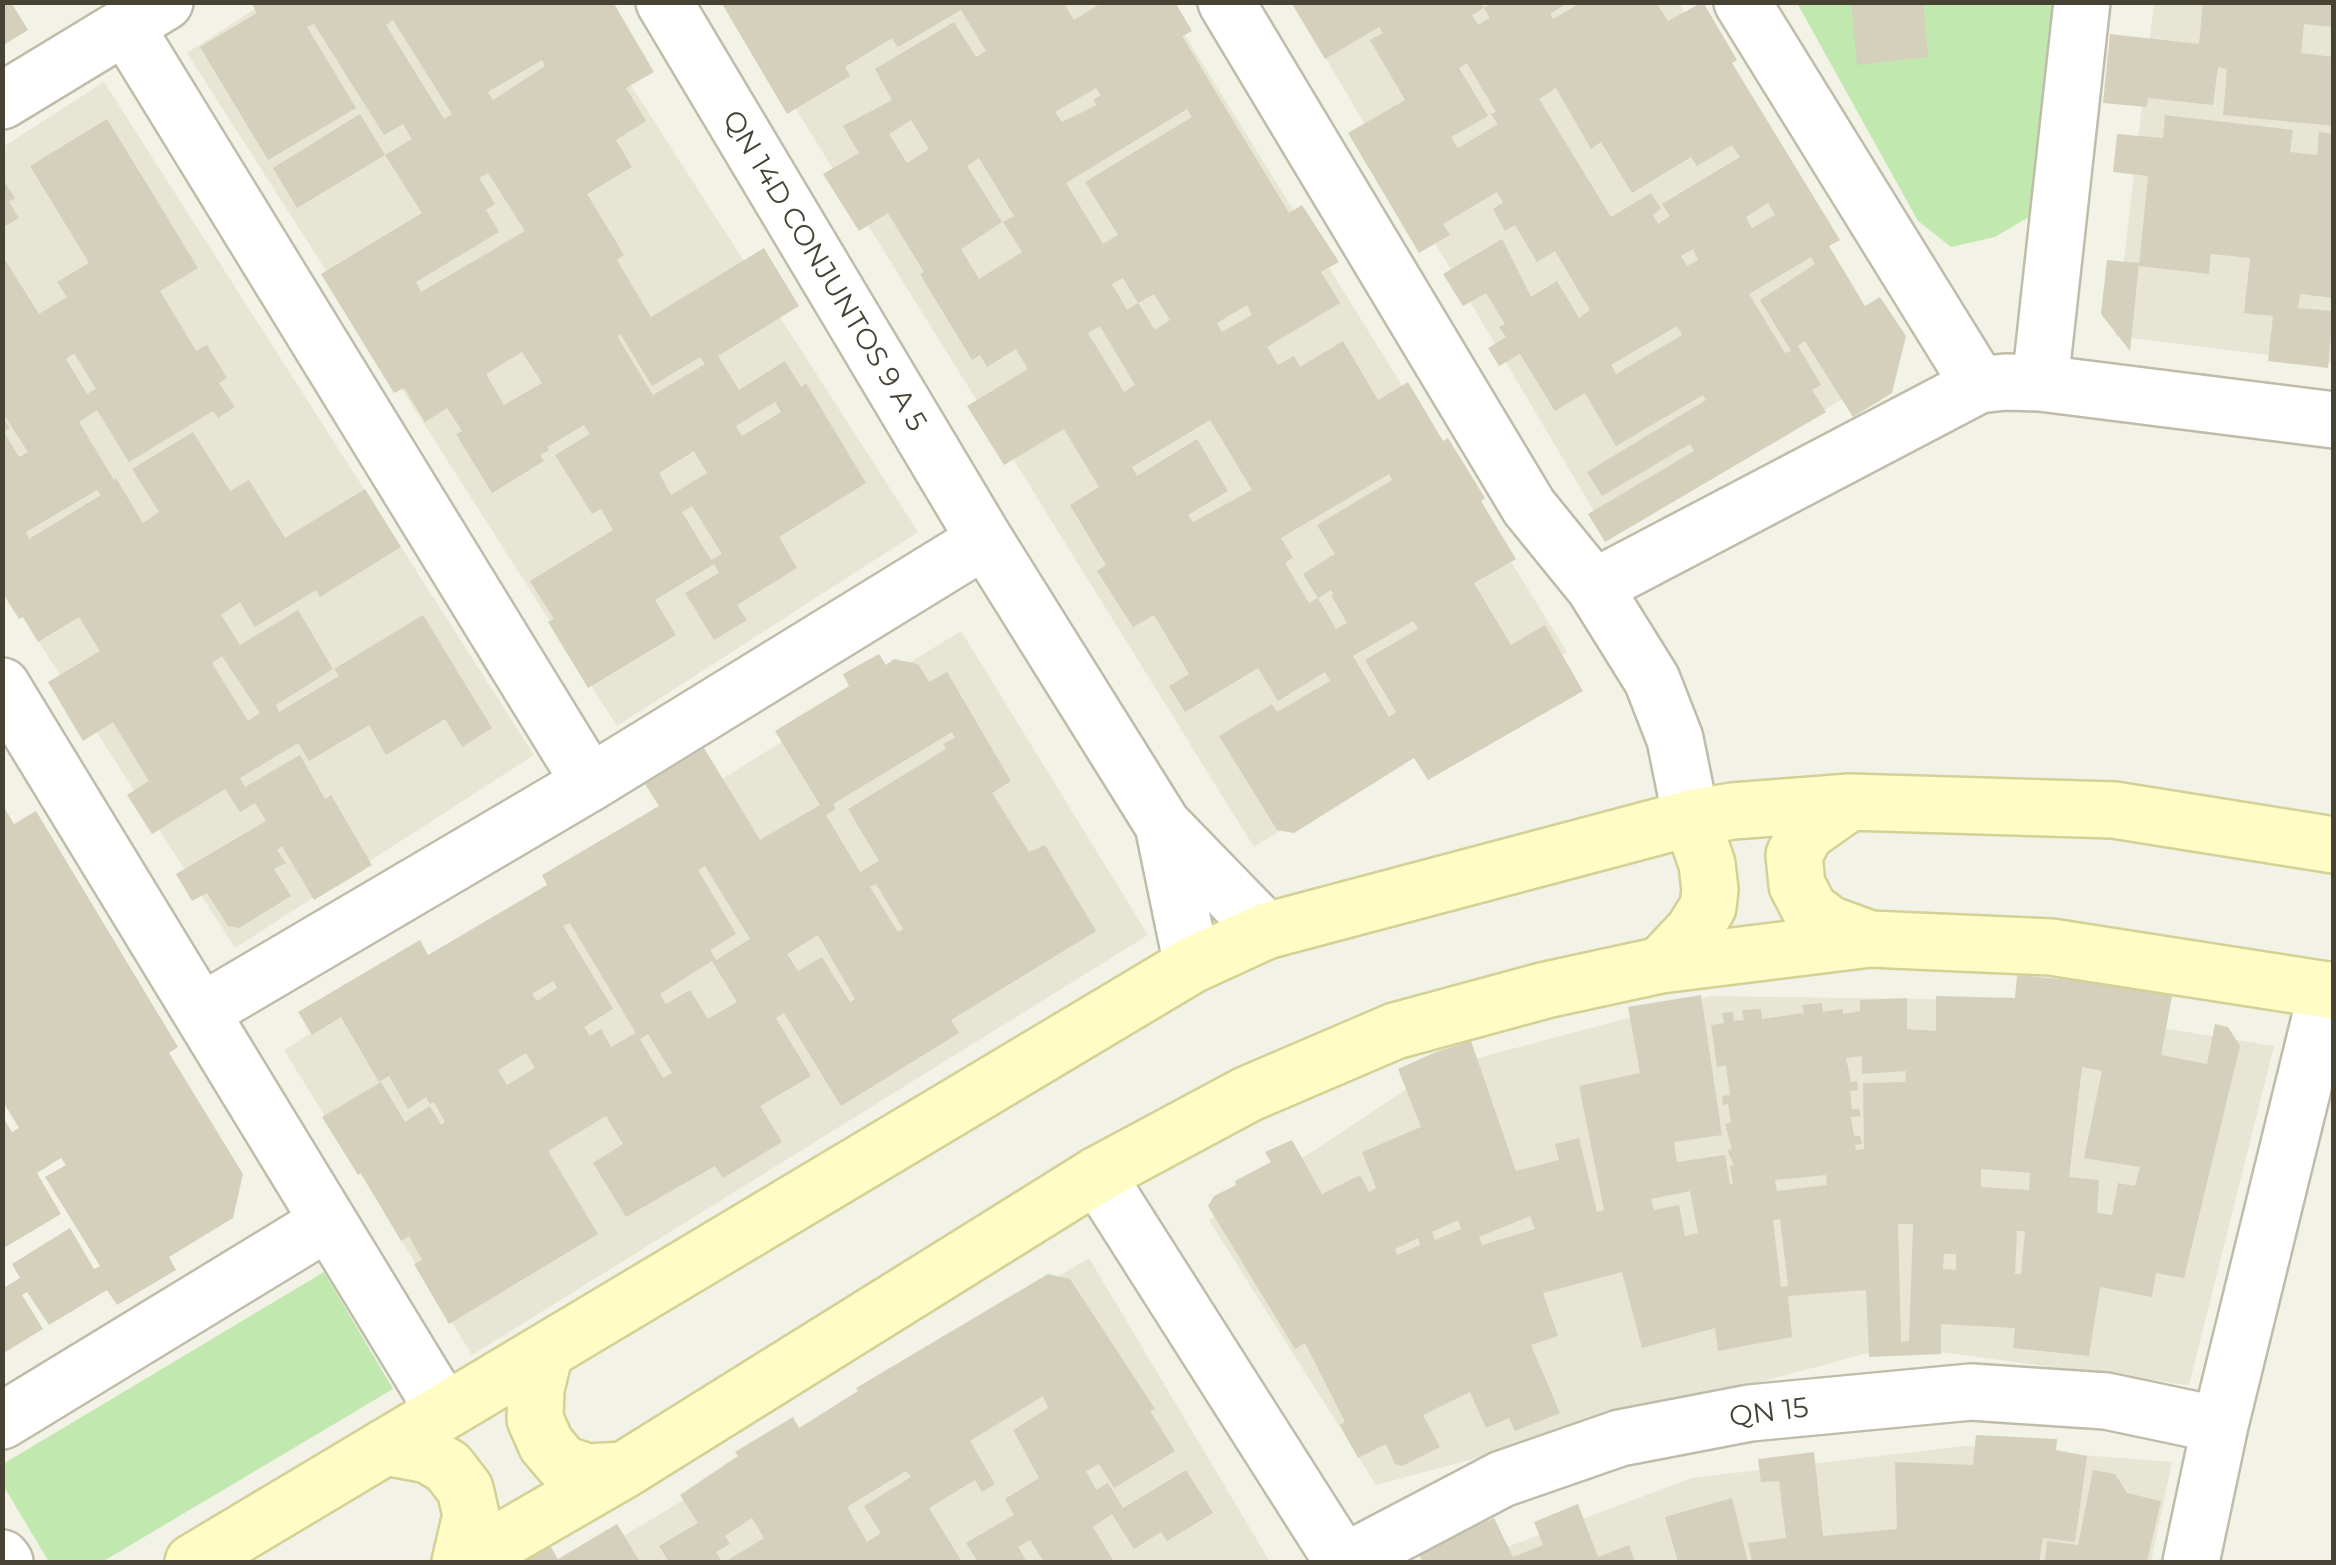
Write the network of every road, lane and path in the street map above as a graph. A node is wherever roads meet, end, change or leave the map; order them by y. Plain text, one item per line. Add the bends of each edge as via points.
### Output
1 (664, 2) edge
2 (1226, 2) edge
3 (1742, 2) edge
4 (2082, 2) edge
5 (146, 15) edge
6 (2, 100) edge
7 (2040, 383) junction
8 (1979, 385) junction
9 (2334, 420) edge
10 (985, 540) junction
11 (1594, 587) junction
12 (2, 686) edge
13 (590, 783) junction
14 (1850, 802) junction
15 (1692, 818) junction
16 (1163, 825) junction
17 (2334, 845) edge
18 (1266, 930) junction
19 (1870, 939) junction
20 (1192, 965) junction
21 (1662, 965) junction
22 (2330, 991) edge
23 (201, 1012) junction
24 (1098, 1175) junction
25 (328, 1222) junction
26 (545, 1352) junction
27 (444, 1411) junction
28 (2, 1421) edge
29 (2220, 1425) junction
30 (385, 1447) junction
31 (624, 1470) junction
32 (192, 1562) edge
33 (462, 1562) edge
34 (1344, 1562) edge
35 (2191, 1562) edge

1 - 10 street, QN 14D CONJUNTOS 9 A 5
2 - 11 street via 1530,507
3 - 8 street
4 - 7 street
5 - 6 street
5 - 13 street
7 - 8 street
7 - 9 street
8 - 11 street
10 - 13 street
10 - 16 street, QN 14D CONJUNTOS 9 A 5
11 - 15 street via 1652,680
12 - 23 street
13 - 23 street
14 - 15 main road
14 - 17 main road via 2114,810
14 - 19 main road via 1806,833 1794,855 1797,884 1810,910
15 - 18 main road
15 - 21 main road via 1707,864 1708,907
16 - 18 street
16 - 20 street
18 - 20 main road
19 - 21 main road
19 - 22 main road via 2051,947
20 - 26 main road
21 - 24 main road via 1395,1032 1248,1094
22 - 29 street
23 - 25 street
24 - 31 main road
24 - 34 street
25 - 27 street
25 - 28 street
26 - 27 main road
26 - 31 main road via 535,1419 546,1444 563,1464 588,1472
27 - 30 main road
29 - 34 street, QN 15 via 2106,1401 1971,1392 1750,1413 1620,1438 1502,1479
29 - 35 street
30 - 32 main road
30 - 33 main road via 428,1455 465,1489 471,1516
31 - 33 main road

